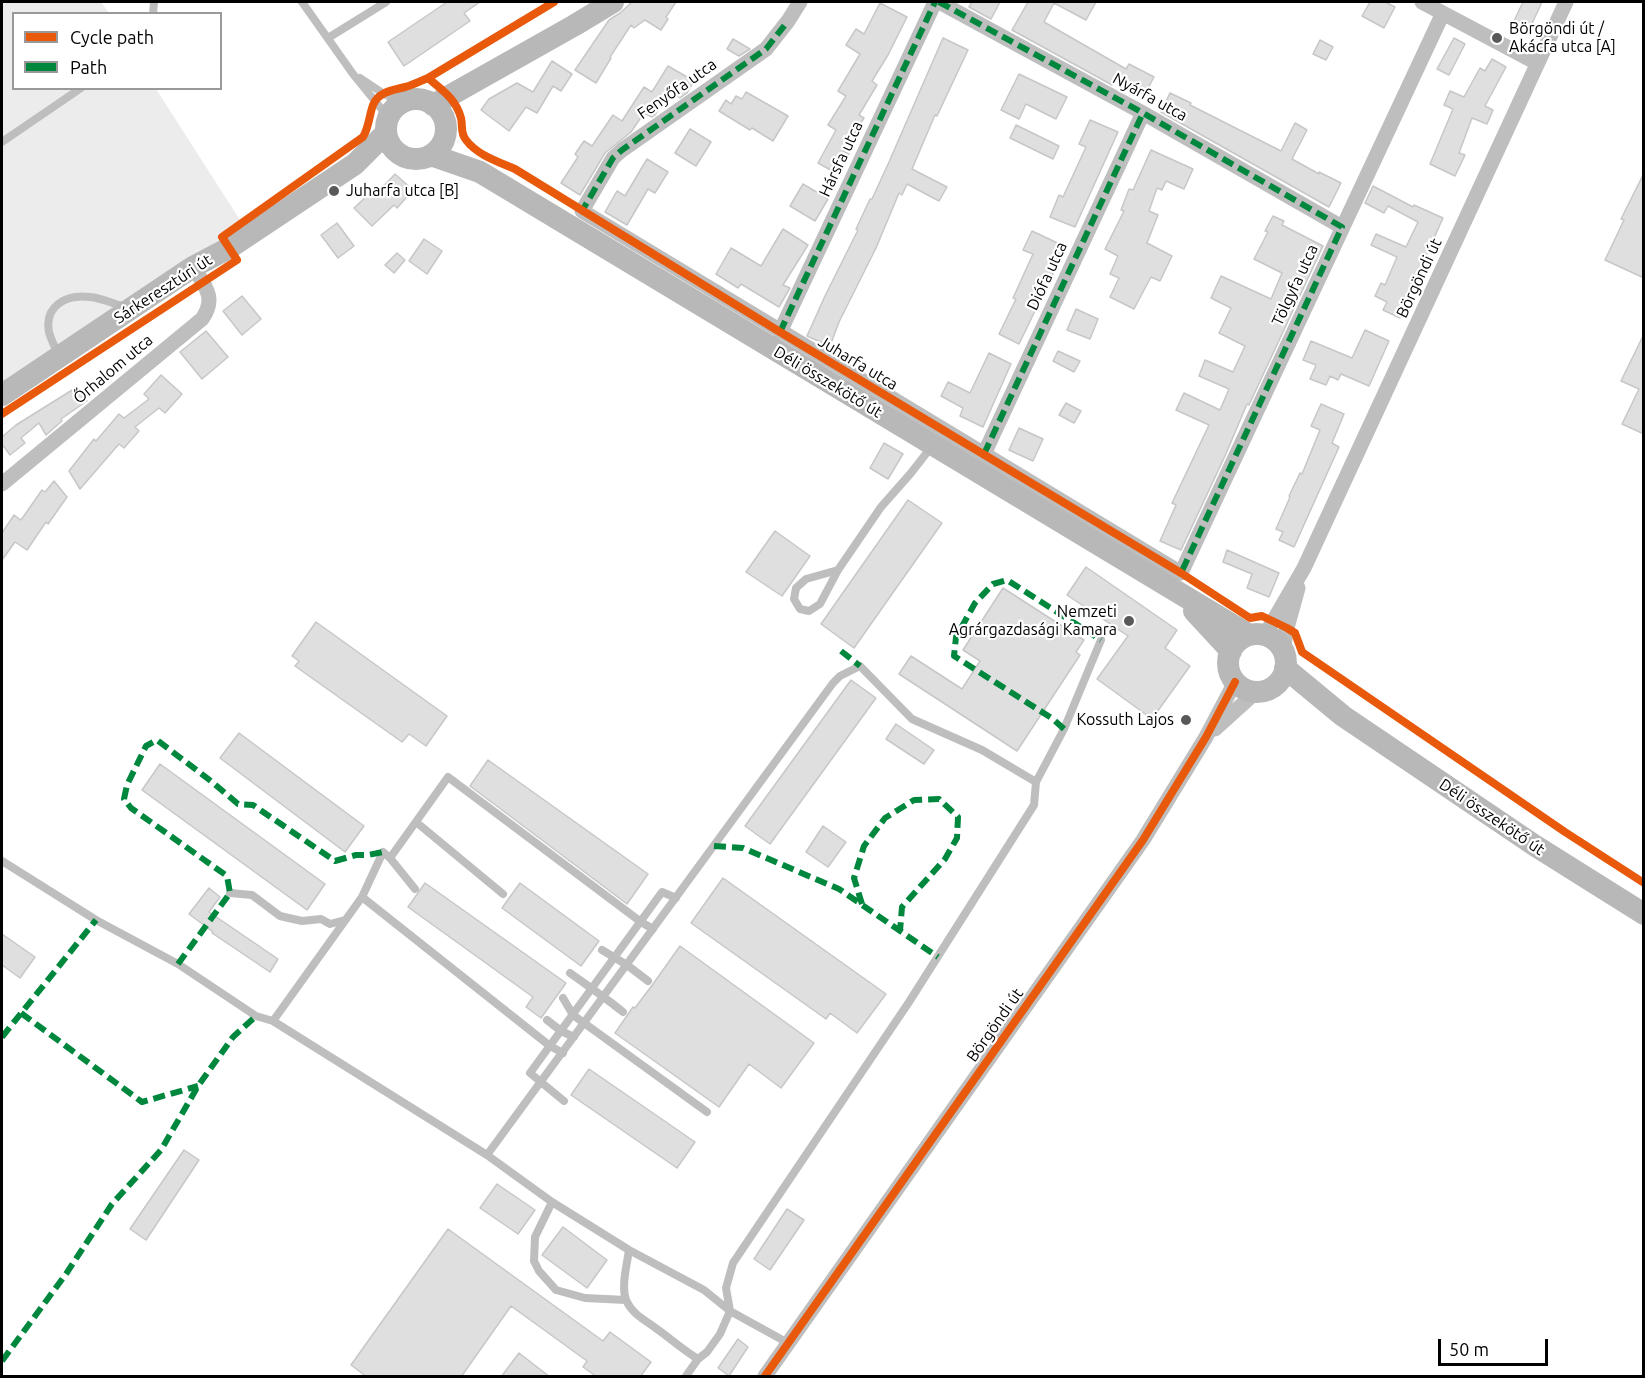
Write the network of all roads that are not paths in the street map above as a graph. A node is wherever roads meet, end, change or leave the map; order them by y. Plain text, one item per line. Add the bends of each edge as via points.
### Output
1 (302, 2) edge
2 (386, 2) edge
3 (613, 2) edge
4 (800, 2) edge
5 (937, 2) edge
6 (1422, 2) edge
7 (1566, 2) edge
8 (1443, 13) junction
9 (328, 38) junction
10 (1537, 63) junction
11 (353, 74) junction
12 (78, 90) edge
13 (1143, 113) junction
14 (392, 117) junction
15 (440, 119) junction
16 (2, 142) edge
17 (400, 154) junction
18 (431, 155) junction
19 (356, 164) junction
20 (480, 172) junction
21 (582, 211) joint
22 (1342, 227) junction
23 (193, 267) junction
24 (133, 308) junction
25 (780, 332) junction
26 (59, 357) junction
27 (2, 395) edge
28 (933, 445) junction
29 (984, 454) junction
30 (2, 484) edge
31 (1304, 568) junction
32 (838, 570) junction
33 (1179, 582) junction
34 (1257, 635) junction
35 (1101, 640) dead end
36 (1231, 651) junction
37 (1274, 674) junction
38 (1235, 682) junction
39 (1206, 737) junction
40 (1036, 782) junction
41 (416, 822) junction
42 (390, 858) junction
43 (2, 861) edge
44 (415, 889) dead end
45 (230, 893) dead end
46 (503, 894) dead end
47 (362, 897) junction
48 (676, 898) junction
49 (1644, 914) edge
50 (345, 920) junction
51 (641, 922) junction
52 (653, 929) junction
53 (602, 950) dead end
54 (614, 958) junction
55 (627, 965) junction
56 (570, 973) dead end
57 (648, 981) dead end
58 (591, 989) junction
59 (604, 996) junction
60 (563, 998) dead end
61 (623, 1012) dead end
62 (573, 1015) junction
63 (547, 1020) dead end
64 (273, 1021) junction
65 (585, 1023) junction
66 (561, 1031) junction
67 (574, 1037) junction
68 (550, 1046) junction
69 (563, 1053) junction
70 (541, 1083) junction
71 (564, 1101) dead end
72 (707, 1112) dead end
73 (488, 1155) junction
74 (552, 1202) junction
75 (629, 1250) junction
76 (626, 1300) junction
77 (730, 1311) junction
78 (788, 1343) junction
79 (698, 1359) junction
80 (686, 1377) edge
81 (765, 1377) edge

1 - 9 lane
2 - 9 lane
3 - 15 main road via 482,77
4 - 21 street, Fenyőfa utca via 766,49 613,158
5 - 13 street, Nyárfa utca
5 - 25 street, Hársfa utca
6 - 8 street
7 - 10 street, Börgöndi út
8 - 10 street
8 - 22 street, Tölgyfa utca
9 - 11 lane
10 - 31 street, Börgöndi út
11 - 14 lane
11 - 14 lane via 384,94
12 - 16 lane
13 - 22 street, Nyárfa utca
13 - 29 street, Diófa utca
14 - 15 main road via 418,99
14 - 17 main road via 388,141
14 - 19 main road, Sárkeresztúri út
15 - 18 main road via 440,147
15 - 20 main road, Déli összekötő út
17 - 18 main road via 421,159
17 - 19 main road, Sárkeresztúri út
18 - 20 main road, Déli összekötő út
19 - 23 main road, Sárkeresztúri út via 229,248
20 - 28 main road, Déli összekötő út
21 - 25 street, Juharfa utca
22 - 33 street, Tölgyfa utca
23 - 24 main road, Sárkeresztúri út
23 - 30 street, Őrhalom utca via 210,297 209,309 202,319
24 - 26 main road, Sárkeresztúri út
24 - 26 lane via 91,297 73,297 58,304 49,314 49,332
25 - 29 street, Juharfa utca
26 - 27 main road, Sárkeresztúri út
28 - 32 lane via 881,507
28 - 33 main road, Déli összekötő út
29 - 33 street, Juharfa utca
31 - 34 street, Börgöndi út
31 - 37 street, Börgöndi út
32 - 32 lane via 820,604 809,611 800,609 794,599 796,588 806,579
33 - 34 main road, Déli összekötő út
33 - 36 main road, Déli összekötő út
34 - 36 main road via 1238,641
34 - 37 main road via 1275,641
35 - 40 lane via 1064,729
36 - 38 main road via 1228,667
37 - 38 main road via 1248,690
37 - 39 street, Börgöndi út
37 - 49 main road, Déli összekötő út
38 - 39 street, Börgöndi út
39 - 78 street, Börgöndi út via 1143,840
40 - 48 lane via 982,750 912,719 860,666 833,683
40 - 77 lane via 1034,805 909,1002 733,1263 726,1287
41 - 42 lane
41 - 46 lane
41 - 51 lane via 448,777
42 - 44 lane
42 - 47 lane via 383,852
43 - 64 lane via 96,920 178,964 256,1016
45 - 50 lane via 252,895 280,916 302,921 321,919 330,924
47 - 50 lane
47 - 68 lane
48 - 51 lane via 662,891
48 - 52 lane
50 - 64 lane
51 - 52 lane
51 - 54 lane
52 - 55 lane
53 - 54 lane
54 - 55 lane
54 - 58 lane
55 - 57 lane
55 - 59 lane
56 - 58 lane
58 - 59 lane
58 - 62 lane
59 - 61 lane
59 - 65 lane
60 - 62 lane
62 - 65 lane
62 - 66 lane
63 - 66 lane
64 - 73 lane
65 - 67 lane
65 - 72 lane
66 - 67 lane
66 - 68 lane
67 - 69 lane
68 - 69 lane
68 - 70 lane via 530,1073
69 - 70 lane
70 - 71 lane
70 - 73 lane
73 - 74 lane
74 - 75 lane
74 - 76 lane via 535,1237 534,1261 539,1271 556,1290 585,1298
75 - 76 lane via 624,1280
75 - 77 lane via 704,1290
76 - 79 lane via 638,1317
77 - 78 lane
77 - 79 lane via 720,1334
78 - 81 street, Börgöndi út
79 - 80 lane

